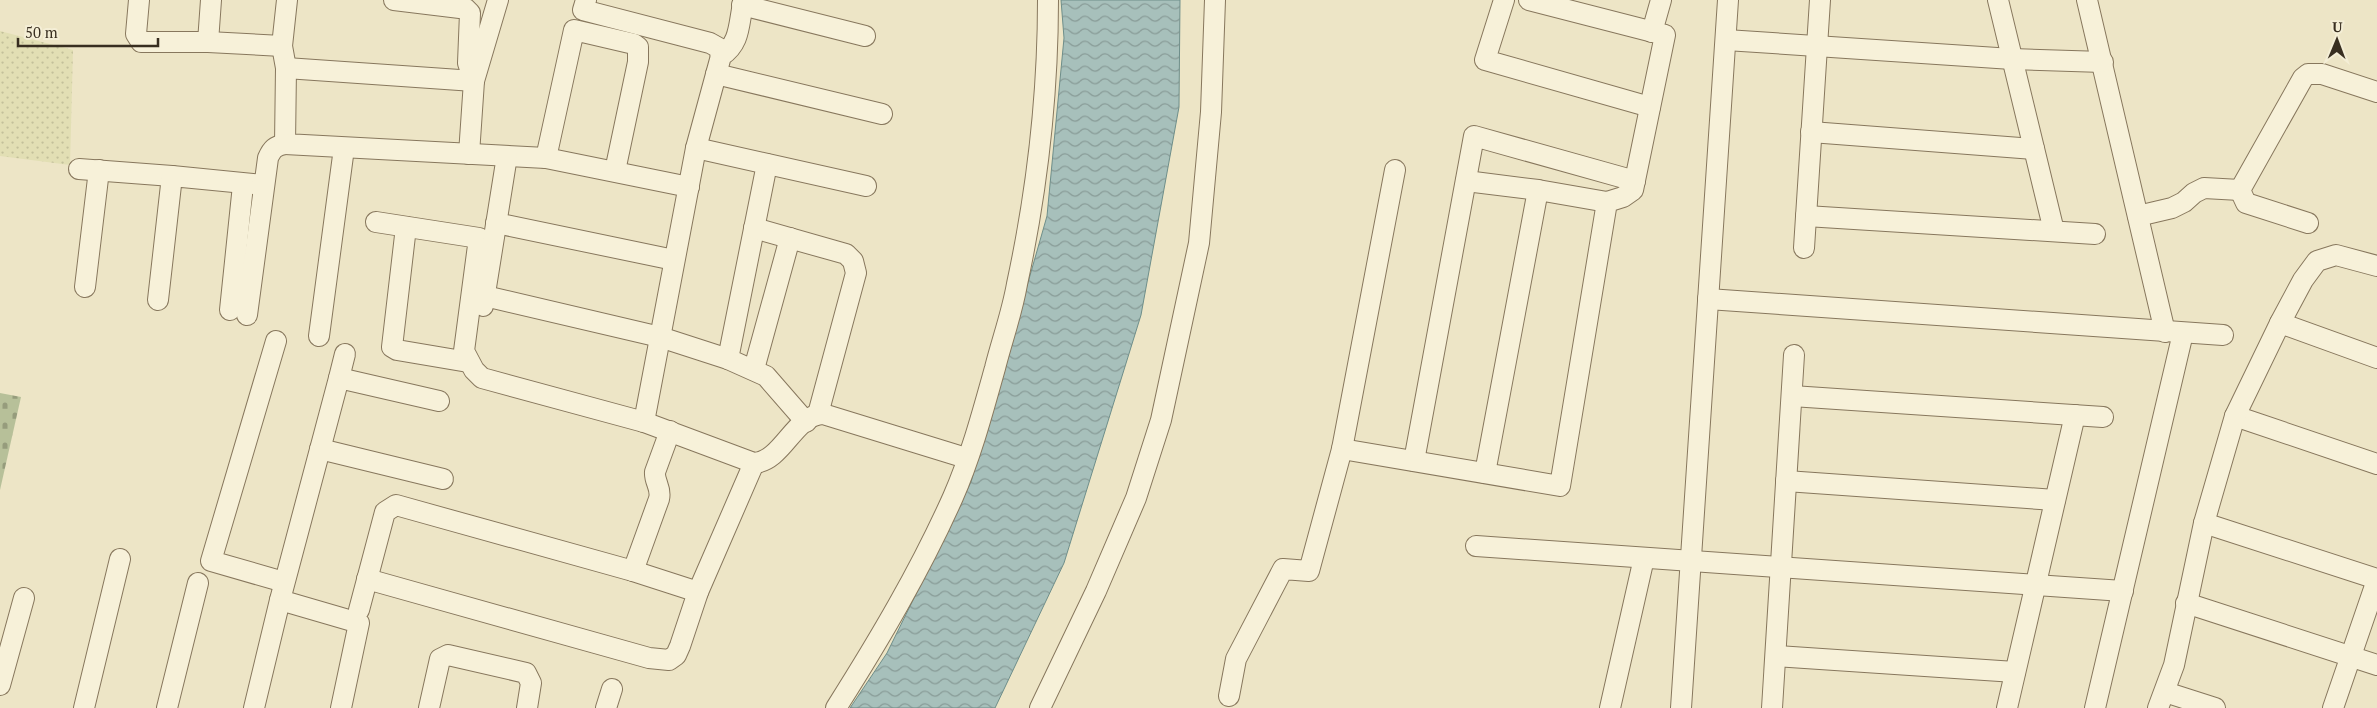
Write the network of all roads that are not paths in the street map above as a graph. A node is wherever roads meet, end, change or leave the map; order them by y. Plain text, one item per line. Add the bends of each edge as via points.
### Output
1 (139, 0) edge
2 (211, 0) edge
3 (287, 0) edge
4 (394, 0) edge
5 (498, 0) edge
6 (1048, 0) edge
7 (1215, 0) edge
8 (1504, 0) edge
9 (1529, 0) edge
10 (1661, 0) edge
11 (1728, 0) edge
12 (1820, 0) edge
13 (1998, 0) edge
14 (2087, 0) edge
15 (743, 3) edge
16 (584, 5) edge
17 (1586, 7) edge
18 (574, 30) junction
19 (1652, 32) junction
20 (866, 36) dead end
21 (1726, 40) junction
22 (208, 42) junction
23 (282, 46) junction
24 (1817, 46) junction
25 (2012, 59) junction
26 (2103, 62) junction
27 (718, 65) junction
28 (286, 68) junction
29 (474, 81) junction
30 (2377, 92) edge
31 (1650, 107) junction
32 (882, 114) dead end
33 (1811, 132) junction
34 (285, 144) junction
35 (344, 148) junction
36 (696, 148) junction
37 (2034, 149) junction
38 (469, 154) junction
39 (507, 156) junction
40 (546, 158) junction
41 (767, 164) junction
42 (78, 169) dead end
43 (99, 170) junction
44 (1395, 170) dead end
45 (615, 171) junction
46 (172, 176) junction
47 (1466, 181) junction
48 (1635, 181) junction
49 (243, 185) junction
50 (264, 185) junction
51 (866, 186) dead end
52 (689, 187) junction
53 (1538, 190) junction
54 (2240, 190) junction
55 (1608, 202) junction
56 (1806, 216) junction
57 (2138, 216) junction
58 (376, 222) dead end
59 (2308, 223) dead end
60 (406, 227) junction
61 (754, 228) junction
62 (2054, 231) junction
63 (490, 234) junction
64 (2095, 234) dead end
65 (790, 238) junction
66 (1804, 248) dead end
67 (674, 260) junction
68 (2377, 266) edge
69 (86, 287) dead end
70 (485, 296) junction
71 (1708, 299) junction
72 (158, 300) dead end
73 (2280, 323) junction
74 (2174, 332) junction
75 (2223, 334) dead end
76 (319, 336) dead end
77 (660, 337) junction
78 (276, 341) dead end
79 (345, 354) dead end
80 (1794, 355) dead end
81 (2377, 358) edge
82 (728, 359) junction
83 (471, 366) junction
84 (754, 369) junction
85 (339, 378) junction
86 (1792, 396) junction
87 (439, 401) dead end
88 (2076, 415) junction
89 (2103, 416) dead end
90 (2235, 416) junction
91 (812, 418) junction
92 (644, 422) junction
93 (670, 431) junction
94 (320, 449) junction
95 (1342, 449) junction
96 (966, 458) junction
97 (1414, 461) junction
98 (754, 463) junction
99 (2377, 464) edge
100 (1485, 473) junction
101 (443, 479) dead end
102 (1786, 481) junction
103 (2055, 500) junction
104 (2204, 522) junction
105 (1476, 546) dead end
106 (1644, 558) junction
107 (120, 559) dead end
108 (1691, 561) junction
109 (1781, 567) junction
110 (633, 571) junction
111 (367, 580) junction
112 (2377, 580) edge
113 (198, 583) dead end
114 (2036, 585) junction
115 (282, 591) junction
116 (2123, 591) junction
117 (698, 592) junction
118 (24, 598) dead end
119 (2186, 602) junction
120 (359, 610) dead end
121 (8, 625) edge
122 (1776, 656) junction
123 (2350, 657) junction
124 (2377, 665) edge
125 (2015, 672) junction
126 (1, 675) edge
127 (2162, 700) edge
128 (1226, 704) edge
129 (84, 708) edge
130 (168, 708) edge
131 (254, 708) edge
132 (341, 708) edge
133 (429, 708) edge
134 (527, 708) edge
135 (836, 708) edge
136 (1040, 708) edge
137 (1610, 708) edge
138 (1681, 708) edge
139 (1772, 708) edge
140 (2007, 708) edge
141 (2095, 708) edge
142 (2215, 708) edge
143 (2333, 708) edge

1 - 22 street via 136,34 141,42
2 - 22 street
3 - 23 street
4 - 29 street via 466,9 470,18 468,64
5 - 29 street
6 - 96 street via 1048,54 1036,182 1017,286
7 - 136 street via 1211,112 1199,243 1161,420 1136,498
8 - 31 street via 1484,60
9 - 17 street
10 - 19 street
11 - 21 street
12 - 24 street
13 - 25 street
14 - 26 street
15 - 20 street
15 - 27 street via 737,39
16 - 18 street
16 - 27 street via 710,43 719,48
17 - 19 street
18 - 40 street
18 - 45 street via 638,47 638,62
19 - 31 street via 1665,35
21 - 24 street
21 - 71 street
22 - 23 street
23 - 28 street
24 - 25 street
24 - 33 street
25 - 26 street
25 - 37 street
26 - 57 street
27 - 32 street
27 - 36 street
28 - 29 street
28 - 34 street
29 - 38 street
30 - 54 street via 2322,74 2308,74
31 - 48 street
33 - 37 street
33 - 56 street
34 - 35 street
34 - 50 street via 272,150
35 - 38 street
35 - 76 street
36 - 41 street
36 - 52 street
37 - 62 street
38 - 39 street
39 - 40 street
39 - 63 street
40 - 45 street
41 - 51 street
41 - 61 street
42 - 43 street
43 - 46 street
43 - 69 street
44 - 95 street
45 - 52 street
46 - 49 street
46 - 72 street
47 - 48 street via 1474,136
47 - 53 street
47 - 97 street
48 - 55 street via 1633,190
49 - 50 street
49 - 50 street via 239,312
52 - 67 street
53 - 55 street
53 - 100 street
54 - 57 street via 2204,188 2172,208
54 - 59 street via 2246,203
55 - 100 street via 1560,486
56 - 62 street
56 - 66 street
57 - 74 street
58 - 60 street
60 - 63 street
60 - 83 street via 392,347
61 - 65 street
61 - 82 street
62 - 64 street
63 - 67 street
63 - 70 street
63 - 83 street via 464,351
65 - 84 street
65 - 91 street via 846,254 856,268
67 - 77 street
68 - 73 street via 2336,255 2317,261
70 - 77 street
70 - 83 street
71 - 74 street
71 - 108 street
73 - 81 street
73 - 90 street
74 - 75 street
74 - 116 street
77 - 82 street
77 - 92 street
78 - 115 street via 211,561
79 - 85 street
80 - 86 street
82 - 84 street
83 - 92 street via 482,378
84 - 91 street
85 - 87 street
85 - 94 street
86 - 88 street
86 - 102 street
88 - 89 street
88 - 103 street
90 - 99 street
90 - 104 street
91 - 96 street via 829,414
91 - 98 street via 766,461
92 - 93 street
93 - 98 street
93 - 110 street via 655,472 661,492
94 - 101 street
94 - 115 street
95 - 97 street
95 - 128 street via 1309,571 1283,569 1236,660
96 - 135 street via 953,496 908,588
97 - 100 street
98 - 117 street
102 - 103 street
102 - 109 street
103 - 114 street
104 - 112 street
104 - 119 street
105 - 106 street
106 - 108 street
106 - 137 street
107 - 129 street
108 - 109 street
108 - 138 street
109 - 114 street
109 - 122 street
110 - 111 street via 396,505 385,512
110 - 117 street
111 - 117 street via 659,660 669,660 676,655
111 - 120 street
112 - 123 street
113 - 130 street
114 - 116 street
114 - 125 street
115 - 131 street
115 - 132 street via 359,623
116 - 141 street
118 - 121 street
119 - 123 street
119 - 127 street via 2174,665
121 - 126 street
122 - 125 street
122 - 139 street
123 - 124 street
123 - 143 street
125 - 140 street
127 - 142 street
133 - 134 street via 440,659 448,655 526,674 531,682

